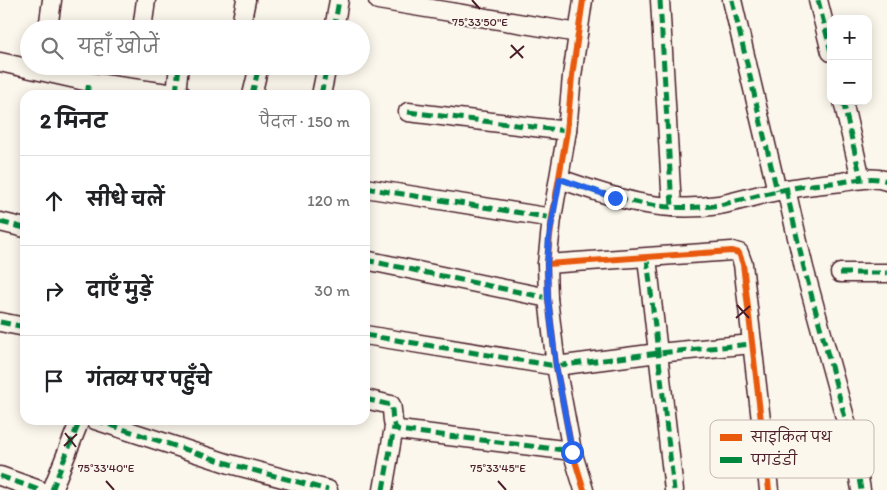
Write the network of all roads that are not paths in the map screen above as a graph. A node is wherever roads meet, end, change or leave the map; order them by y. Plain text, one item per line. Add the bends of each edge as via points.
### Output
1 (52, 0) edge
2 (146, 0) edge
3 (246, 0) edge
4 (339, 0) edge
5 (378, 0) edge
6 (583, 0) edge
7 (660, 0) edge
8 (732, 0) edge
9 (818, 0) edge
10 (426, 4) edge
11 (49, 20) edge
12 (143, 20) edge
13 (242, 20) edge
14 (336, 20) edge
15 (578, 33) junction
16 (827, 36) edge
17 (0, 62) edge
18 (20, 65) edge
19 (57, 75) edge
20 (179, 75) edge
21 (257, 75) edge
22 (325, 75) edge
23 (88, 88) edge
24 (118, 90) edge
25 (179, 90) edge
26 (253, 90) edge
27 (322, 90) edge
28 (844, 105) edge
29 (408, 112) dead end
30 (567, 131) junction
31 (560, 179) junction
32 (861, 179) junction
33 (887, 181) edge
34 (370, 189) edge
35 (782, 190) junction
36 (672, 207) junction
37 (552, 218) junction
38 (0, 222) edge
39 (20, 227) edge
40 (647, 258) junction
41 (370, 261) edge
42 (547, 264) junction
43 (840, 273) dead end
44 (887, 274) edge
45 (548, 298) junction
46 (0, 322) edge
47 (20, 326) edge
48 (370, 336) edge
49 (752, 344) junction
50 (658, 353) junction
51 (556, 366) junction
52 (370, 400) edge
53 (761, 420) edge
54 (845, 420) edge
55 (78, 425) edge
56 (110, 425) edge
57 (394, 427) junction
58 (572, 452) junction
59 (0, 476) edge
60 (39, 490) edge
61 (52, 490) edge
62 (328, 490) edge
63 (383, 490) edge
64 (584, 490) edge
65 (674, 490) edge

1 - 11 street
2 - 12 street
3 - 13 street
4 - 14 street
5 - 10 street
6 - 15 street
7 - 36 street
8 - 35 street
9 - 16 street
10 - 15 street
15 - 30 street
17 - 18 street
19 - 23 street
20 - 25 street
21 - 26 street
22 - 27 street
23 - 24 street
28 - 32 street
29 - 30 street
30 - 31 street
31 - 36 street via 628,202
31 - 37 street
32 - 33 street
32 - 35 street
34 - 37 street
35 - 36 street via 719,205
35 - 54 street
37 - 42 street
38 - 39 street
40 - 42 street
40 - 49 street via 739,253
40 - 50 street
41 - 45 street
42 - 45 street
43 - 44 street
45 - 51 street
46 - 47 street
48 - 51 street
49 - 50 street
49 - 53 street
50 - 51 street
50 - 65 street
51 - 58 street
52 - 57 street via 391,405
55 - 61 street
56 - 62 street via 230,464
57 - 58 street
57 - 63 street
58 - 64 street
59 - 60 street

